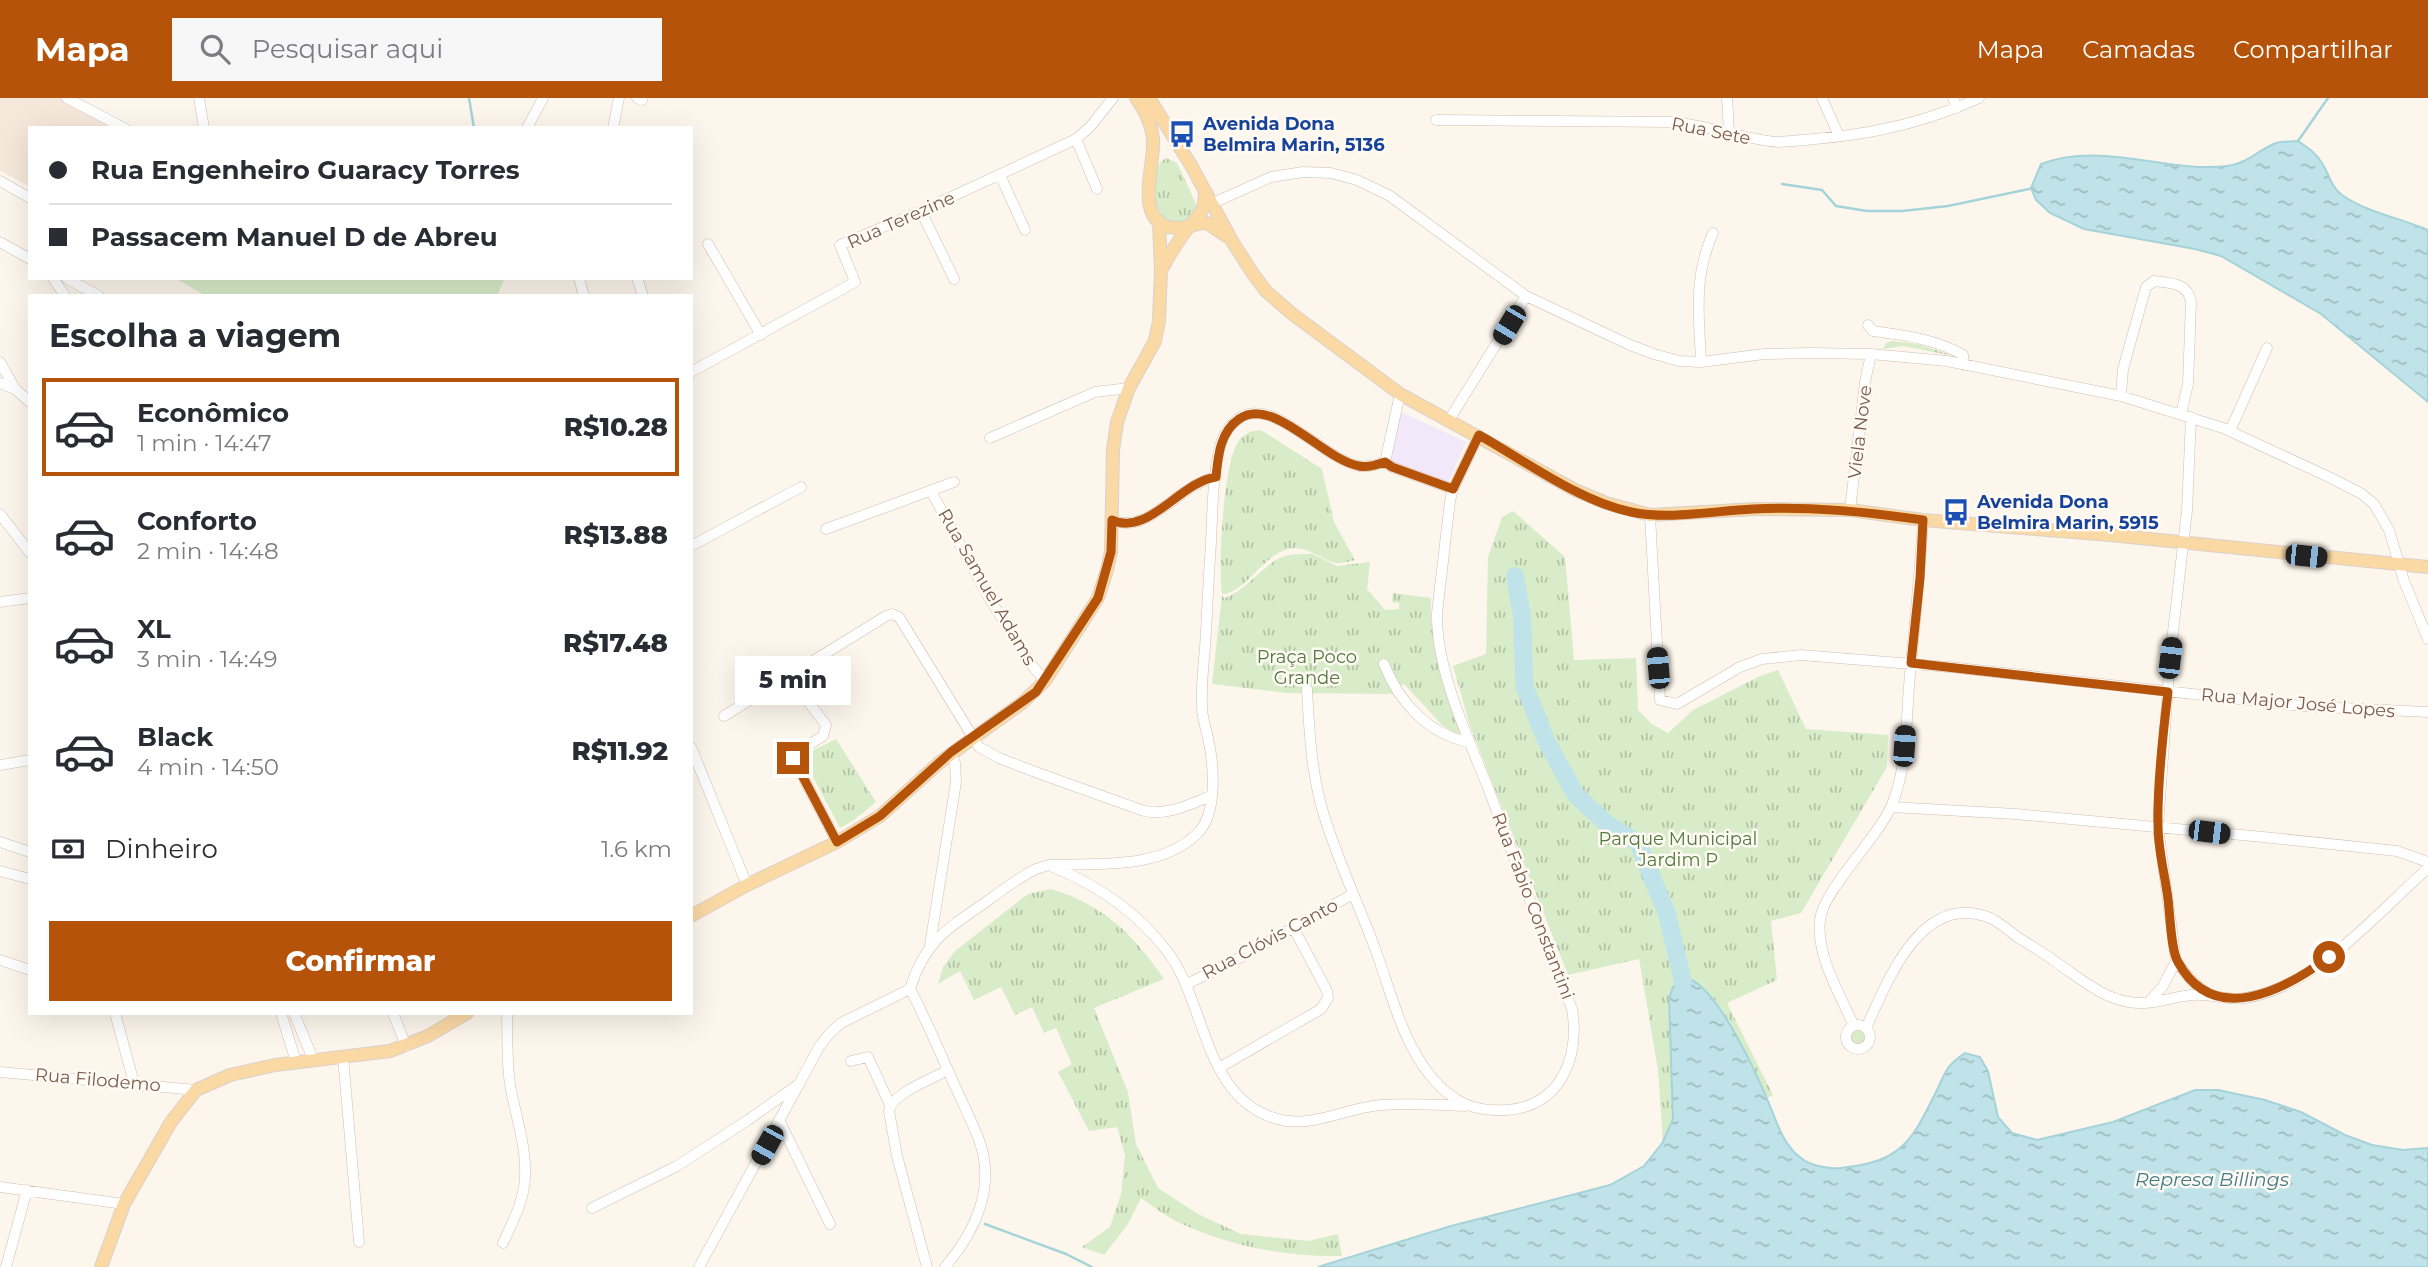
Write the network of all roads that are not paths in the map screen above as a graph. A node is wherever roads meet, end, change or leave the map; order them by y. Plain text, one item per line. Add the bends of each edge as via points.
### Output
1 (67, 98) edge
2 (199, 98) edge
3 (543, 98) edge
4 (620, 98) edge
5 (1113, 98) edge
6 (1136, 98) edge
7 (1149, 98) edge
8 (1157, 98) edge
9 (1727, 98) edge
10 (1822, 98) edge
11 (1979, 98) edge
12 (1955, 103) edge
13 (1161, 116) junction
14 (1436, 120) dead end
15 (120, 126) edge
16 (204, 126) edge
17 (528, 126) edge
18 (613, 126) edge
19 (1729, 132) junction
20 (1839, 136) junction
21 (1076, 139) junction
22 (1184, 154) junction
23 (1153, 158) junction
24 (1000, 175) junction
25 (0, 181) edge
26 (1097, 189) dead end
27 (28, 197) edge
28 (1209, 197) junction
29 (921, 211) junction
30 (1159, 221) junction
31 (1190, 225) junction
32 (1025, 230) dead end
33 (1713, 233) dead end
34 (1232, 241) junction
35 (0, 242) edge
36 (708, 244) dead end
37 (28, 258) edge
38 (1161, 270) junction
39 (954, 279) dead end
40 (70, 280) edge
41 (95, 294) edge
42 (1526, 296) junction
43 (1868, 325) dead end
44 (761, 335) junction
45 (2267, 348) dead end
46 (1871, 354) junction
47 (0, 362) edge
48 (1701, 362) junction
49 (1964, 365) junction
50 (693, 371) edge
51 (0, 383) edge
52 (1129, 388) junction
53 (15, 389) junction
54 (1400, 394) junction
55 (2121, 396) junction
56 (28, 400) edge
57 (2186, 416) junction
58 (1449, 420) junction
59 (2230, 431) junction
60 (1479, 435) junction
61 (990, 438) dead end
62 (1385, 462) junction
63 (1216, 477) junction
64 (954, 482) dead end
65 (801, 487) dead end
66 (1453, 489) junction
67 (931, 491) junction
68 (1850, 510) junction
69 (0, 514) edge
70 (1650, 515) junction
71 (1112, 520) junction
72 (1923, 520) junction
73 (826, 528) dead end
74 (2183, 543) junction
75 (693, 545) edge
76 (28, 550) edge
77 (2401, 564) junction
78 (2428, 567) edge
79 (28, 598) edge
80 (0, 603) edge
81 (2428, 639) edge
82 (1911, 663) junction
83 (1384, 664) dead end
84 (789, 677) junction
85 (1045, 681) junction
86 (1307, 689) dead end
87 (2168, 692) junction
88 (2428, 712) edge
89 (724, 716) dead end
90 (972, 738) junction
91 (1468, 742) junction
92 (693, 752) edge
93 (951, 752) junction
94 (28, 760) edge
95 (0, 765) edge
96 (1212, 796) junction
97 (1891, 807) junction
98 (2158, 827) junction
99 (0, 842) edge
100 (837, 842) junction
101 (28, 851) edge
102 (2428, 862) edge
103 (1049, 865) junction
104 (2428, 868) edge
105 (0, 871) edge
106 (28, 878) edge
107 (747, 885) junction
108 (1353, 894) junction
109 (693, 915) edge
110 (1293, 927) junction
111 (929, 948) junction
112 (0, 960) edge
113 (2176, 961) junction
114 (28, 969) edge
115 (1187, 984) junction
116 (910, 989) junction
117 (2208, 994) junction
118 (2149, 1002) junction
119 (116, 1015) edge
120 (282, 1015) edge
121 (295, 1015) edge
122 (394, 1015) edge
123 (464, 1015) edge
124 (507, 1015) edge
125 (1854, 1026) junction
126 (1866, 1028) junction
127 (406, 1046) junction
128 (343, 1057) junction
129 (313, 1059) junction
130 (851, 1061) dead end
131 (296, 1062) junction
132 (1219, 1068) junction
133 (948, 1070) junction
134 (0, 1072) edge
135 (134, 1083) junction
136 (799, 1084) junction
137 (196, 1090) junction
138 (890, 1105) junction
139 (1465, 1105) junction
140 (780, 1122) junction
141 (0, 1187) edge
142 (27, 1190) junction
143 (124, 1204) junction
144 (592, 1208) dead end
145 (830, 1224) dead end
146 (359, 1242) dead end
147 (503, 1244) dead end
148 (6, 1267) edge
149 (101, 1267) edge
150 (699, 1267) edge
151 (927, 1267) edge
152 (945, 1267) edge

1 - 15 street
2 - 16 street
3 - 17 street
4 - 18 street
5 - 21 street, Rua Terezine
6 - 23 main road via 1151,123
7 - 13 main road
8 - 13 main road
9 - 19 street
10 - 20 street
11 - 12 street, Rua Sete
12 - 20 street, Rua Sete via 1894,129
13 - 22 main road
14 - 19 street, Rua Sete via 1674,122
19 - 20 street, Rua Sete via 1778,142
21 - 24 street, Rua Terezine
21 - 26 street
22 - 23 main road via 1168,149
22 - 28 main road
23 - 30 main road via 1148,203
24 - 29 street, Rua Terezine
24 - 32 street
25 - 27 street
28 - 31 main road via 1199,218
28 - 34 main road
28 - 42 street via 1303,172 1357,180 1390,196
29 - 39 street
29 - 44 street, Rua Terezine via 840,245 855,282
30 - 31 main road via 1175,228
30 - 38 main road
31 - 34 main road via 1212,225
31 - 38 main road
33 - 48 street via 1698,285
34 - 54 main road via 1266,291 1290,313
35 - 37 street
36 - 44 street
38 - 52 main road via 1155,341
40 - 41 street
42 - 48 street via 1630,345 1679,361
42 - 58 street
43 - 49 street via 1873,331 1910,336 1954,351 1963,355
44 - 50 street, Rua Terezine
45 - 59 street
46 - 48 street via 1764,355
46 - 49 street
46 - 68 street, Viela Nove
47 - 53 street
49 - 55 street
51 - 53 street
52 - 61 street via 1095,392
52 - 71 main road via 1113,450
53 - 56 street
54 - 58 main road
54 - 62 street
55 - 57 street
55 - 57 street via 2123,369 2146,287 2154,281 2180,285 2189,293 2191,303
57 - 59 street
57 - 74 street
58 - 60 main road
59 - 77 street via 2362,494 2382,516
60 - 66 street, Rua Fabio Constantini
60 - 70 main road via 1576,490
62 - 63 street via 1348,463 1275,418 1255,413 1242,417 1225,434
62 - 66 street
63 - 71 street via 1194,485 1141,521 1126,524
63 - 96 street via 1201,694
64 - 67 street
65 - 75 street
66 - 91 street, Rua Fabio Constantini via 1437,622 1440,649
67 - 73 street
67 - 85 street, Rua Samuel Adams via 989,598
68 - 70 main road
68 - 72 main road
69 - 76 street
70 - 82 street, Rua Major José Lopes via 1660,700 1677,704 1740,667 1781,656
71 - 85 main road via 1111,552 1098,598
72 - 74 main road
72 - 82 street
74 - 77 main road
74 - 87 street
77 - 78 main road
77 - 81 street
79 - 80 street
82 - 87 street, Rua Major José Lopes
82 - 97 street via 1903,760
83 - 91 street via 1393,688 1424,721 1440,733
84 - 89 street
84 - 90 street via 892,614 899,617
84 - 100 street via 825,723 825,735 797,752 793,760
85 - 90 main road
86 - 108 street via 1315,780
87 - 88 street, Rua Major José Lopes via 2325,708
87 - 98 street
90 - 93 main road
90 - 96 street via 999,758 1144,811 1170,810
91 - 139 street, Rua Fabio Constantini via 1575,1022 1573,1054 1543,1100 1501,1110
92 - 107 street
93 - 100 main road via 880,816
93 - 111 street via 956,782
94 - 95 street
96 - 103 street via 1205,826 1178,848 1130,862
97 - 98 street
97 - 125 street via 1829,898 1820,919 1826,961
98 - 102 street via 2381,849
98 - 113 street
99 - 101 street
100 - 107 main road
103 - 111 street via 1027,874 958,920
103 - 115 street, Rua Fabio Constantini via 1106,895 1148,927
104 - 117 street via 2308,972 2247,998
105 - 106 street
107 - 109 main road
108 - 110 street, Rua Clóvis Canto
108 - 139 street via 1406,1034 1433,1079
110 - 115 street, Rua Clóvis Canto
110 - 132 street via 1327,991 1327,1003
111 - 116 street
112 - 114 street
113 - 117 street
113 - 118 street
115 - 132 street, Rua Fabio Constantini
116 - 133 street
116 - 136 street via 841,1023 818,1047
117 - 118 street
118 - 126 street via 2109,996 1993,919 1962,914 1937,921 1911,943
119 - 135 street
120 - 131 street
121 - 129 street
122 - 127 street
123 - 127 main road
124 - 147 street via 508,1071 525,1167 520,1205
125 - 126 street
125 - 126 street via 1846,1038 1856,1049 1869,1042
127 - 128 main road
128 - 129 main road
128 - 146 street
129 - 131 main road
130 - 138 street via 868,1057
131 - 137 main road via 230,1075
132 - 139 street, Rua Fabio Constantini via 1230,1086 1253,1107 1288,1121 1320,1119 1377,1105
133 - 138 street
133 - 152 street via 979,1140 986,1176 974,1223
134 - 135 street, Rua Filodemo
135 - 137 street, Rua Filodemo
136 - 140 street
136 - 144 street via 677,1166
137 - 143 main road via 171,1122
138 - 151 street via 892,1132
140 - 145 street
140 - 150 street
141 - 142 street
142 - 143 street
142 - 148 street
143 - 149 main road

